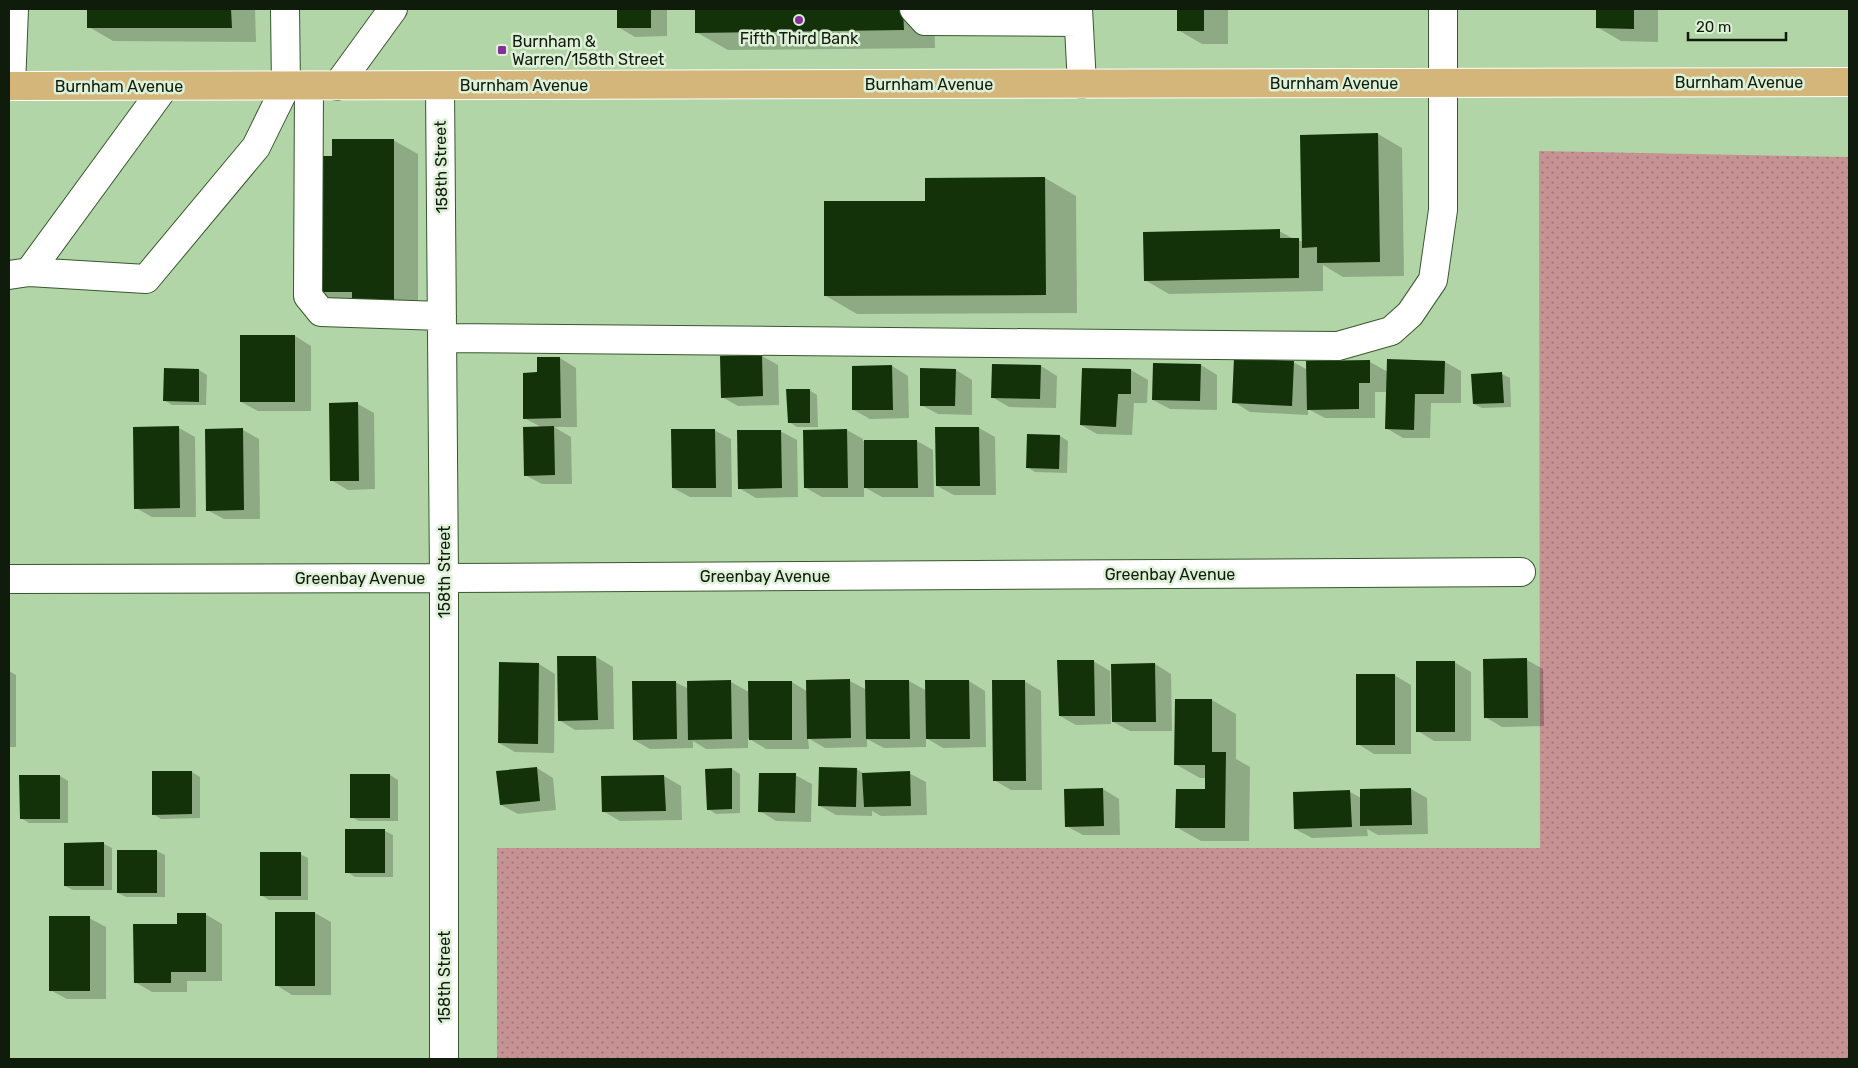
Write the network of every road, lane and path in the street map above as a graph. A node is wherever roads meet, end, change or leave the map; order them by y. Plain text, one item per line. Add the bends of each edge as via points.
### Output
1 (14, 9) edge
2 (285, 9) edge
3 (393, 9) edge
4 (914, 9) edge
5 (1443, 9) edge
6 (1078, 16) edge
7 (1849, 82) edge
8 (1442, 83) junction
9 (1082, 84) junction
10 (10, 86) edge
11 (165, 86) junction
12 (297, 86) junction
13 (337, 86) junction
14 (440, 86) junction
15 (19, 274) edge
16 (442, 327) junction
17 (1521, 572) dead end
18 (444, 578) junction
19 (9, 579) edge
20 (444, 1059) edge

1 - 10 street
2 - 12 street
3 - 13 street
4 - 6 street via 925,21
5 - 8 street
6 - 9 street
7 - 8 main road, Burnham Avenue
8 - 9 main road, Burnham Avenue
8 - 16 street via 1443,210 1433,280 1410,314 1391,332 1338,346
9 - 14 main road, Burnham Avenue
10 - 11 main road, Burnham Avenue
11 - 12 main road, Burnham Avenue
11 - 15 street
12 - 13 main road, Burnham Avenue
12 - 15 street via 256,147 146,279
12 - 16 street via 308,296 321,312
13 - 14 main road, Burnham Avenue
14 - 16 street, 158th Street
16 - 18 street, 158th Street
17 - 18 street, Greenbay Avenue
18 - 19 street, Greenbay Avenue
18 - 20 street, 158th Street

